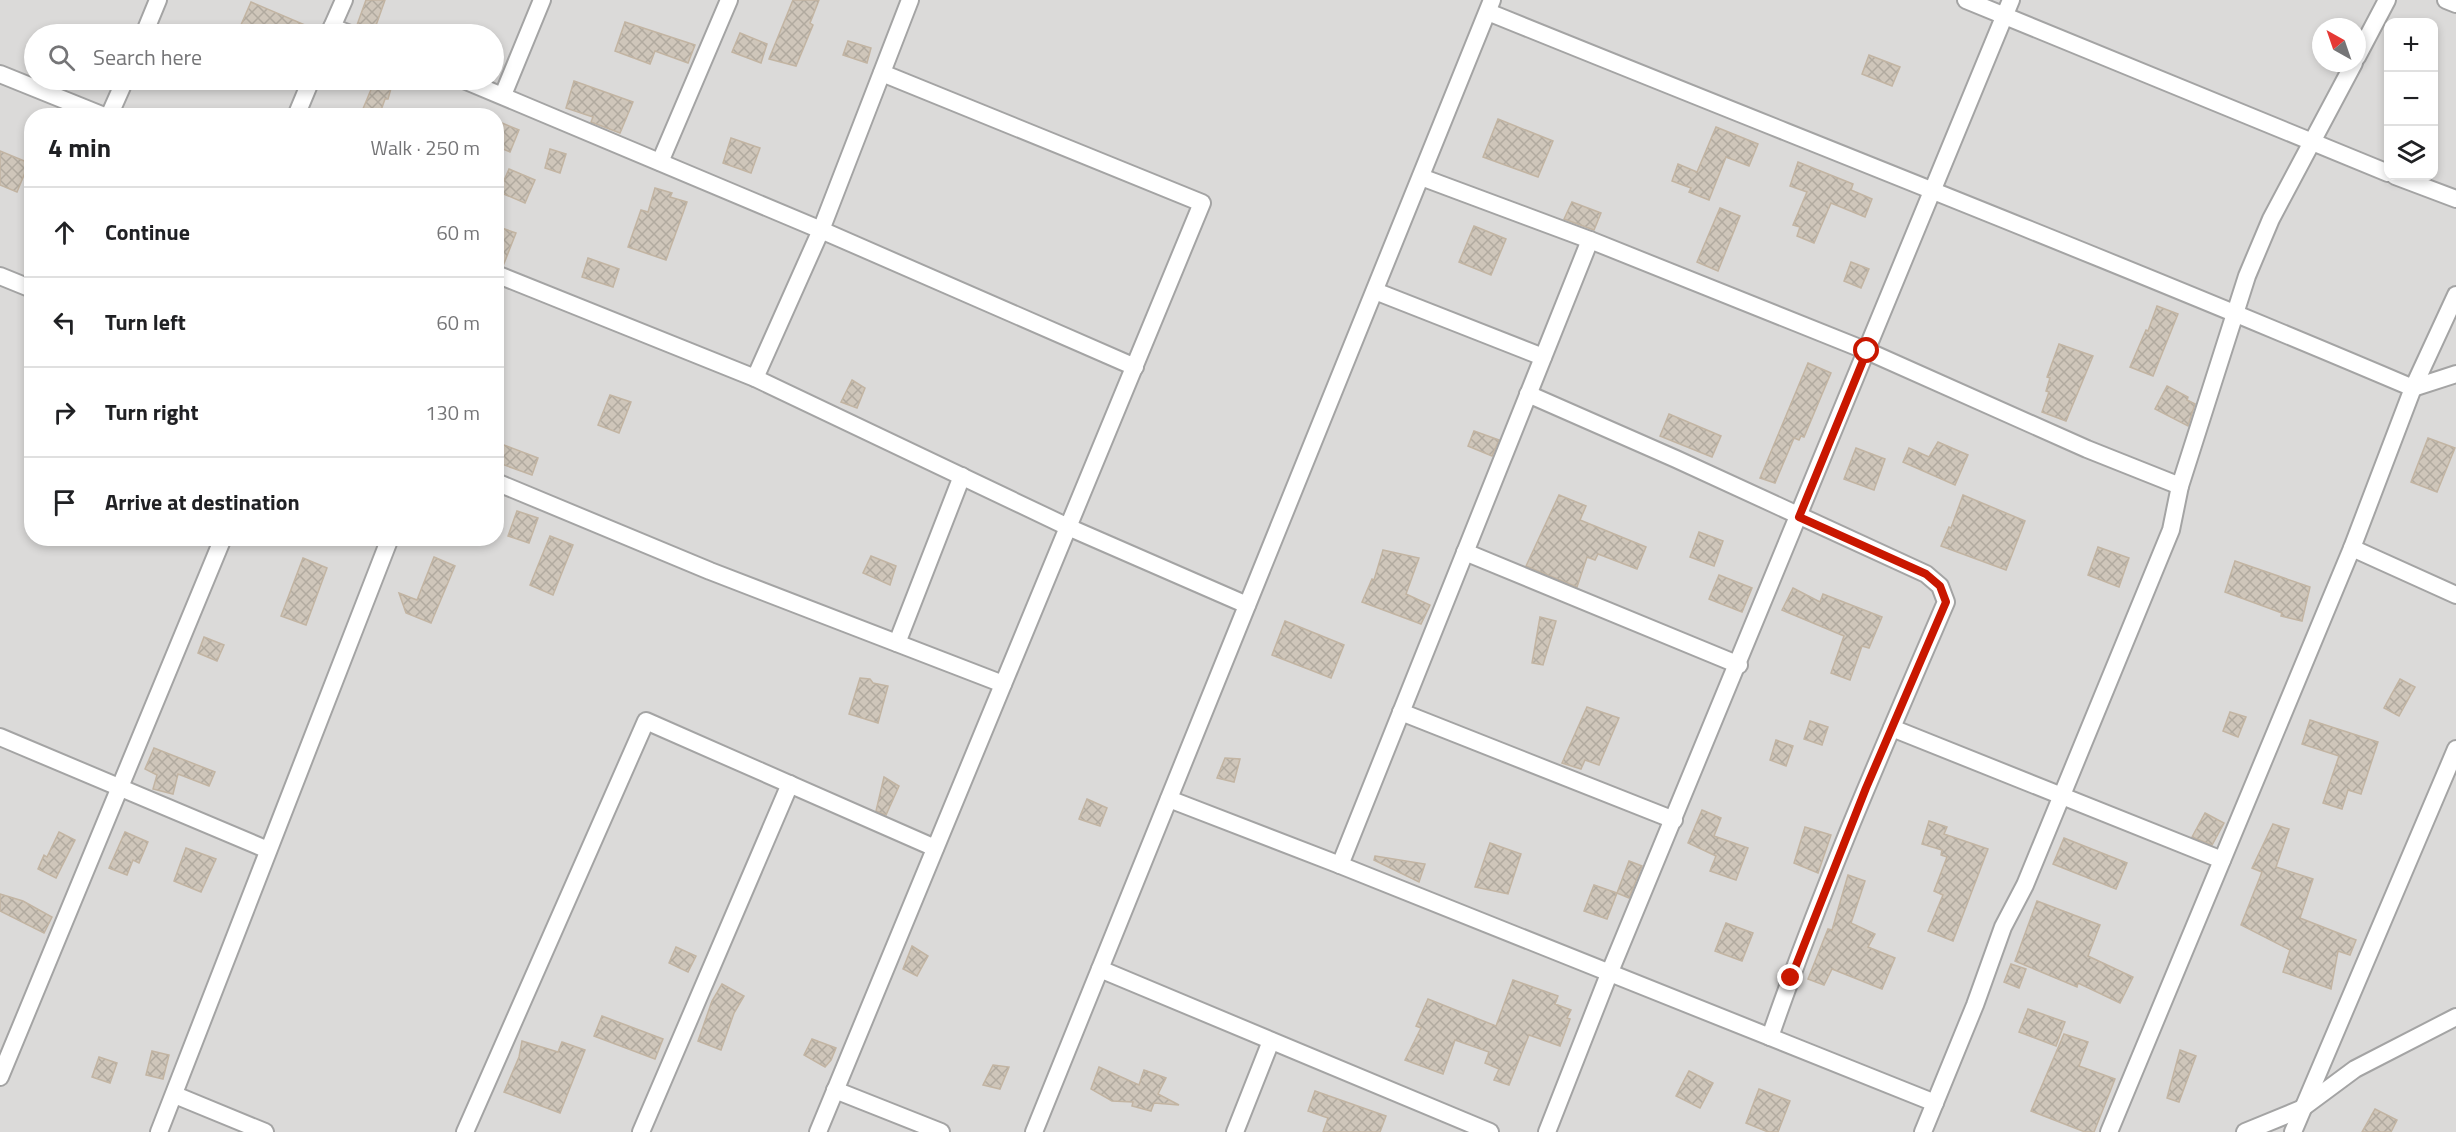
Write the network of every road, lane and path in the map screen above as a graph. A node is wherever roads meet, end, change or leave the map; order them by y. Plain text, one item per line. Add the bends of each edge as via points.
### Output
1 (158, 0) edge
2 (344, 0) edge
3 (542, 0) edge
4 (729, 0) edge
5 (910, 0) edge
6 (1966, 0) edge
7 (2387, 0) edge
8 (2446, 0) edge
9 (2456, 4) edge
10 (1490, 6) edge
11 (2008, 8) edge
12 (148, 24) edge
13 (334, 24) edge
14 (2366, 40) edge
15 (2349, 72) edge
16 (882, 73) junction
17 (0, 74) edge
18 (24, 84) edge
19 (40, 90) edge
20 (120, 90) edge
21 (307, 90) edge
22 (490, 90) edge
23 (503, 95) junction
24 (84, 108) edge
25 (112, 108) edge
26 (299, 108) edge
27 (2312, 143) junction
28 (660, 162) junction
29 (2384, 171) edge
30 (1421, 177) junction
31 (2406, 180) edge
32 (1933, 192) junction
33 (2456, 199) edge
34 (821, 230) junction
35 (1590, 240) junction
36 (0, 276) edge
37 (504, 279) edge
38 (24, 286) edge
39 (1375, 291) junction
40 (2456, 295) edge
41 (2235, 312) junction
42 (1867, 351) junction
43 (1543, 357) junction
44 (1135, 367) junction
45 (2456, 374) edge
46 (755, 378) junction
47 (2413, 388) junction
48 (1528, 394) junction
49 (962, 476) junction
50 (504, 485) edge
51 (2180, 486) junction
52 (1799, 517) junction
53 (1068, 527) junction
54 (220, 546) edge
55 (387, 546) edge
56 (2352, 548) junction
57 (1465, 552) junction
58 (2456, 595) edge
59 (1247, 605) junction
60 (897, 643) junction
61 (1739, 665) junction
62 (1003, 684) junction
63 (1401, 712) junction
64 (1892, 728) junction
65 (0, 738) edge
66 (2456, 749) edge
67 (790, 784) junction
68 (120, 788) junction
69 (2061, 795) junction
70 (1169, 799) junction
71 (1674, 820) junction
72 (935, 848) junction
73 (268, 850) junction
74 (2222, 860) junction
75 (1340, 865) junction
76 (1100, 969) junction
77 (1610, 974) junction
78 (2456, 1017) edge
79 (1770, 1037) junction
80 (1271, 1041) junction
81 (0, 1077) edge
82 (835, 1090) junction
83 (175, 1095) junction
84 (1935, 1103) junction
85 (2301, 1108) junction
86 (159, 1132) edge
87 (265, 1132) edge
88 (465, 1132) edge
89 (641, 1132) edge
90 (818, 1132) edge
91 (941, 1132) edge
92 (1034, 1132) edge
93 (1235, 1132) edge
94 (1490, 1132) edge
95 (1547, 1132) edge
96 (1923, 1132) edge
97 (2109, 1132) edge
98 (2245, 1132) edge
99 (2293, 1132) edge

1 - 12 street
2 - 13 street
3 - 23 street
4 - 28 street
5 - 16 street
6 - 11 street
7 - 14 street
8 - 9 street
10 - 30 street
10 - 32 street
11 - 27 street
11 - 32 street
15 - 27 street
16 - 34 street
16 - 44 street via 1202,203
17 - 18 street
19 - 24 street
20 - 25 street
21 - 26 street
22 - 23 street
23 - 28 street
27 - 29 street
27 - 41 street via 2271,219
28 - 34 street
30 - 35 street
30 - 39 street
31 - 33 street
32 - 41 street
32 - 42 street
34 - 44 street
34 - 46 street
35 - 42 street
35 - 43 street
36 - 38 street
37 - 46 street
39 - 43 street
39 - 59 street
40 - 47 street
41 - 47 street
41 - 51 street
42 - 51 street
42 - 52 street
43 - 48 street
44 - 53 street
45 - 47 street
46 - 49 street
47 - 56 street
48 - 52 street
48 - 57 street
49 - 53 street
49 - 60 street
50 - 60 street
51 - 69 street via 2171,530
52 - 61 street
52 - 64 street via 1926,574 1940,586 1946,602
53 - 59 street
53 - 62 street
54 - 68 street
55 - 73 street
56 - 58 street
56 - 74 street
57 - 61 street
57 - 63 street
59 - 70 street
60 - 62 street
61 - 71 street
62 - 72 street
63 - 71 street
63 - 75 street
64 - 69 street
64 - 79 street
65 - 68 street
66 - 85 street
67 - 72 street
67 - 88 street via 646,721
67 - 89 street
68 - 73 street
68 - 81 street
69 - 74 street
69 - 84 street via 2025,885 2003,927
70 - 75 street
70 - 76 street
71 - 77 street
72 - 82 street
73 - 83 street
74 - 97 street
75 - 77 street
76 - 80 street
76 - 92 street
77 - 79 street
77 - 95 street
78 - 85 street via 2355,1069
79 - 84 street
80 - 93 street
80 - 94 street
82 - 90 street
82 - 91 street
83 - 86 street
83 - 87 street
84 - 96 street
85 - 98 street
85 - 99 street

